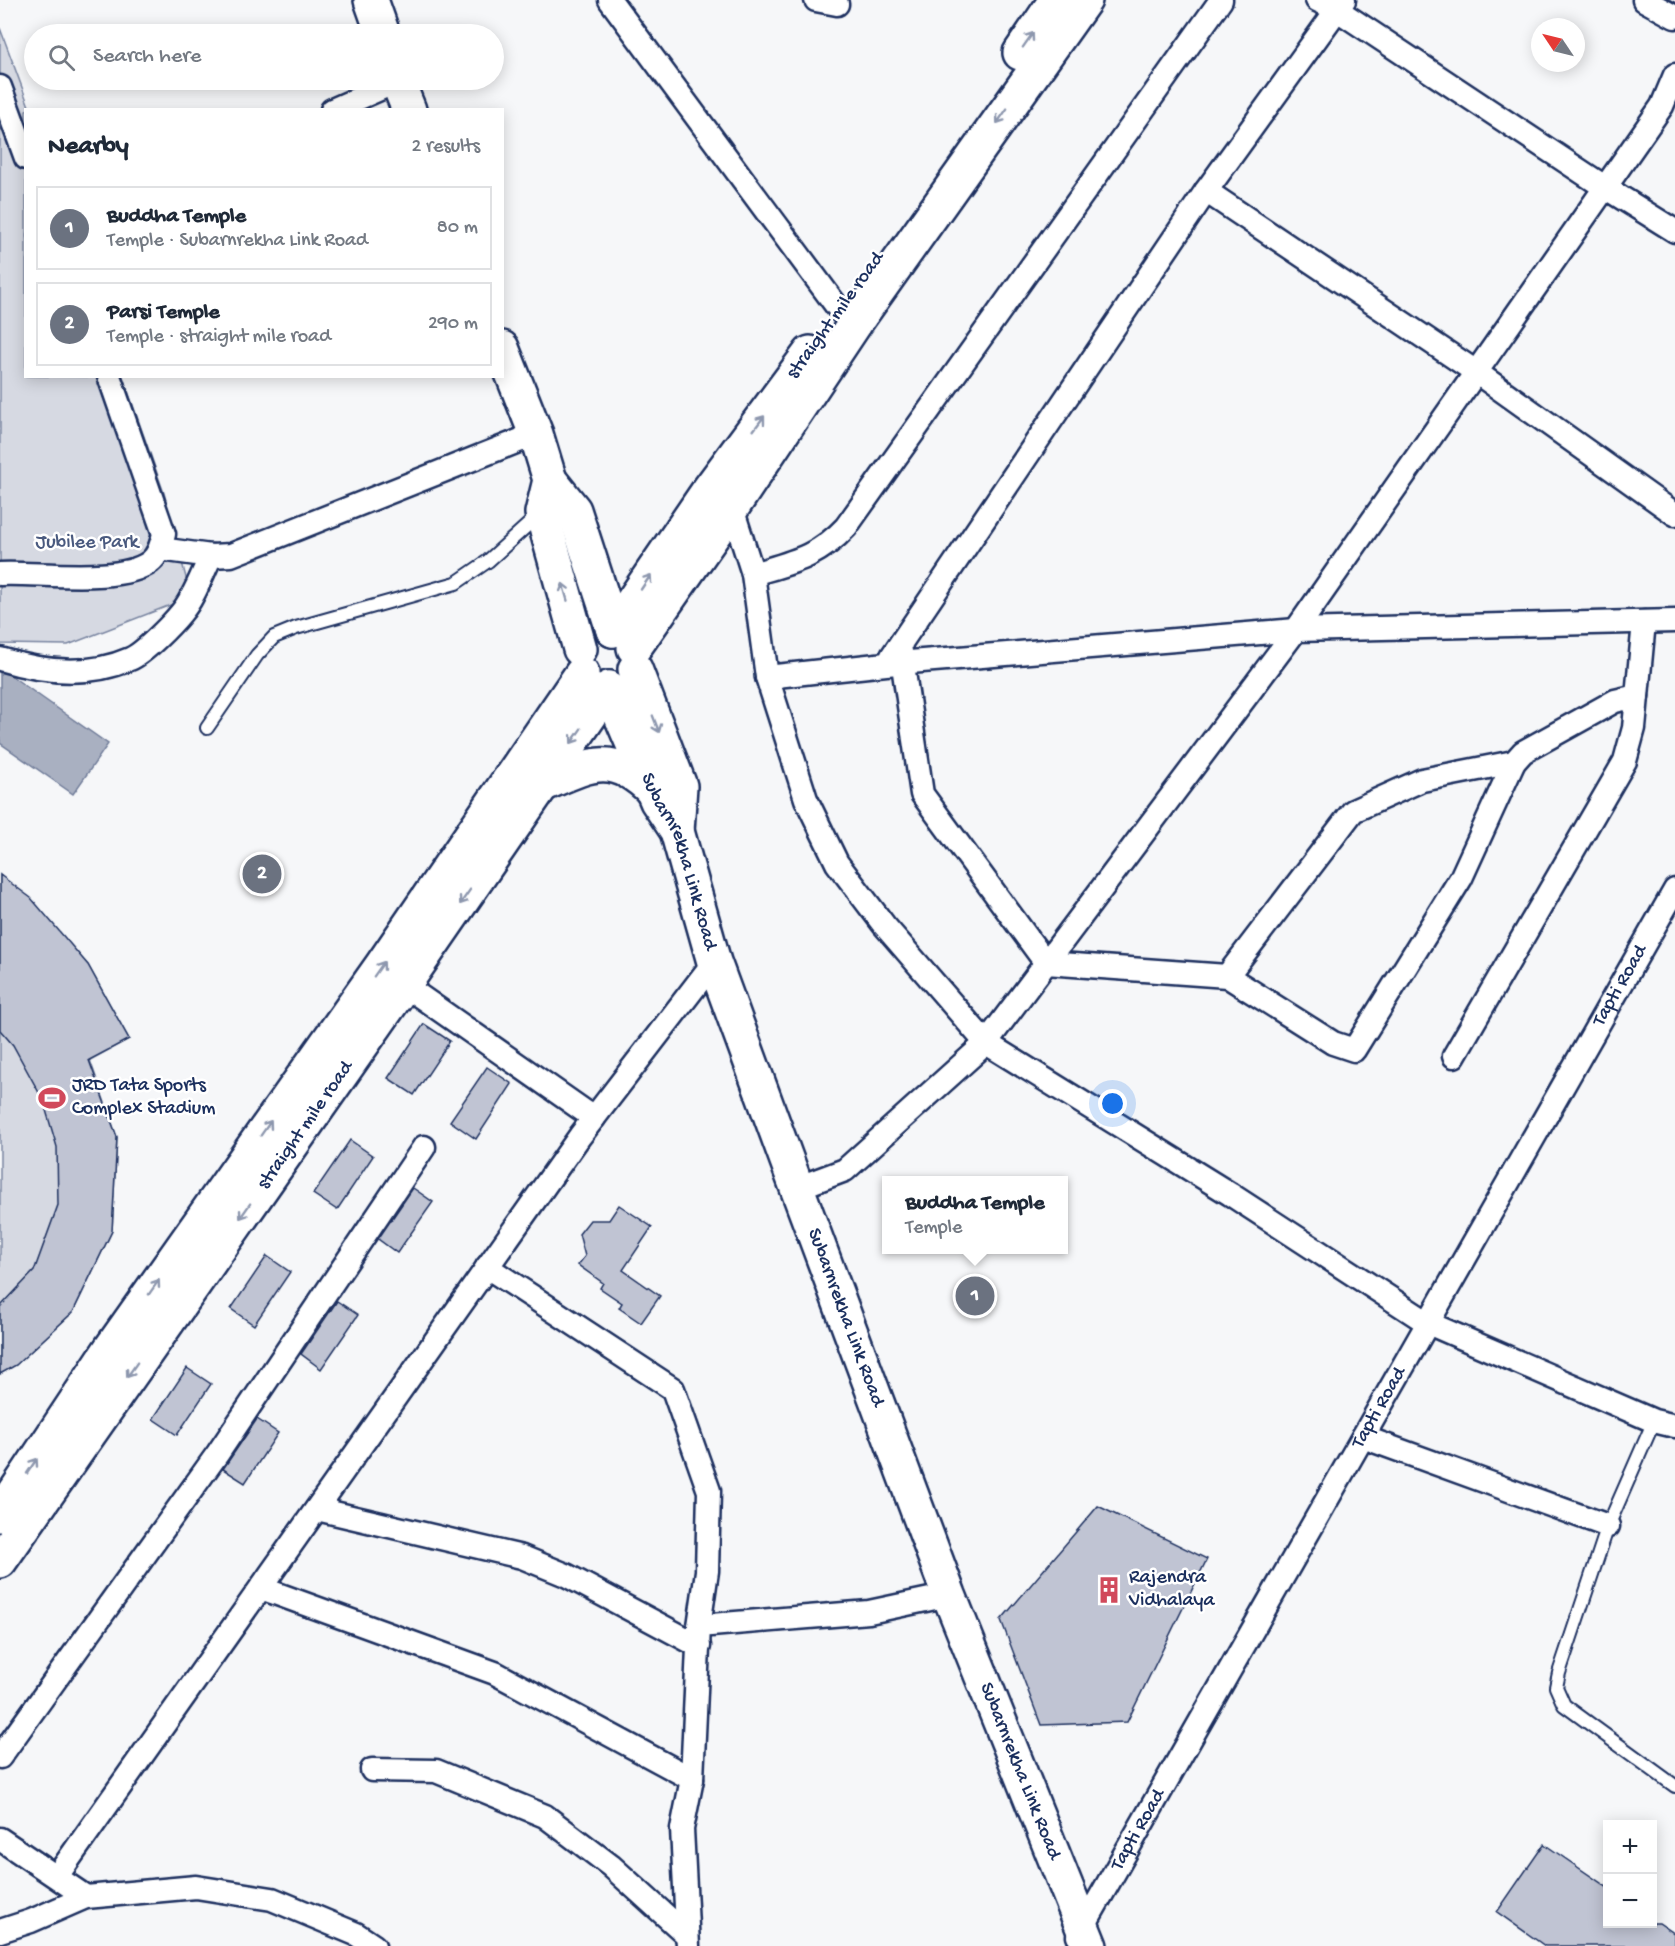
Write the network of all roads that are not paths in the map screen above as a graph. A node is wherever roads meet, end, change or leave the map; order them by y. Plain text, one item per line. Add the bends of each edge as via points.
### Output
1 (371, 0) edge
2 (610, 0) edge
3 (1056, 0) edge
4 (1085, 0) edge
5 (1221, 0) edge
6 (1644, 0) edge
7 (1332, 3) edge
8 (1675, 17) edge
9 (379, 24) edge
10 (1675, 75) edge
11 (0, 87) edge
12 (401, 90) edge
13 (339, 108) edge
14 (24, 153) edge
15 (1606, 188) junction
16 (1206, 191) junction
17 (1675, 231) edge
18 (841, 312) junction
19 (504, 353) edge
20 (1476, 372) junction
21 (110, 378) edge
22 (536, 434) junction
23 (550, 480) junction
24 (732, 508) junction
25 (542, 513) junction
26 (1675, 514) edge
27 (160, 549) junction
28 (211, 556) junction
29 (0, 574) edge
30 (753, 574) junction
31 (1675, 621) edge
32 (1644, 622) junction
33 (1296, 630) junction
34 (627, 649) junction
35 (896, 657) junction
36 (0, 659) edge
37 (590, 670) junction
38 (767, 677) junction
39 (1637, 696) junction
40 (207, 728) dead end
41 (1514, 762) junction
42 (542, 785) junction
43 (652, 789) junction
44 (677, 831) junction
45 (1675, 890) edge
46 (714, 962) junction
47 (1046, 963) junction
48 (1227, 976) junction
49 (404, 985) junction
50 (986, 1043) junction
51 (1454, 1056) dead end
52 (594, 1118) junction
53 (424, 1147) dead end
54 (797, 1188) junction
55 (487, 1268) junction
56 (1428, 1323) junction
57 (1665, 1424) edge
58 (1363, 1437) junction
59 (317, 1509) junction
60 (0, 1515) edge
61 (1608, 1526) junction
62 (0, 1561) edge
63 (261, 1588) junction
64 (949, 1596) junction
65 (699, 1636) junction
66 (0, 1756) edge
67 (372, 1770) dead end
68 (692, 1779) junction
69 (1675, 1786) edge
70 (0, 1839) edge
71 (57, 1876) junction
72 (86, 1897) junction
73 (0, 1931) edge
74 (687, 1940) edge
75 (1082, 1940) edge
76 (374, 1946) edge

1 - 9 street
2 - 18 street
18 -> 3 street, straight mile road
4 -> 24 street, straight mile road via 856,322
5 - 30 street via 846,527 830,545 811,556
6 - 8 street
7 - 15 street
7 - 16 street
10 - 15 street via 1662,106
11 - 14 street
12 - 13 street
15 - 17 street
15 - 20 street
16 - 20 street
16 - 35 street
34 -> 18 street, straight mile road via 710,488
19 - 22 street
20 - 26 street
20 - 33 street
21 - 27 street via 164,534
22 - 23 street
22 - 28 street via 231,555
23 - 25 street, Subarnrekha Link Road
23 - 34 street via 573,510
24 - 30 street
24 - 34 street, straight mile road via 655,621
37 -> 25 street, Subarnrekha Link Road
25 - 40 lane via 488,561 456,583 274,637 256,655
27 - 28 street
27 - 29 street via 151,561 131,572 104,576
28 - 36 street via 182,613 133,658 101,669 70,671 26,667
30 - 38 street
31 - 32 street
32 - 33 street
32 - 39 street
33 - 35 street
33 - 47 street
34 - 37 street, straight mile road via 626,681
34 - 37 street, straight mile road via 594,633
34 -> 44 street via 680,786
35 - 38 street
35 - 47 street via 922,794
37 -> 42 street, straight mile road
37 - 43 street, Subarnrekha Link Road
60 -> 37 street, straight mile road via 111,1348
38 - 50 street via 806,799 837,862 884,925
39 - 41 street via 1615,701 1523,752
39 - 51 street via 1625,761
41 - 48 street via 1422,780 1353,811
41 - 48 street via 1461,878 1354,1050 1333,1043
42 - 43 street via 577,769 603,765 628,770
42 -> 49 street, straight mile road
43 - 44 street, Subarnrekha Link Road
44 - 46 street, Subarnrekha Link Road
45 - 56 street, Tapti Road
46 - 52 street
46 - 54 street, Subarnrekha Link Road
47 - 48 street
47 - 50 street
49 - 52 street
49 -> 62 street, straight mile road
50 - 54 street via 844,1170
50 - 56 street via 1230,1194
52 - 55 street
53 - 66 street via 218,1453
54 - 64 street, Subarnrekha Link Road
55 - 59 street
55 - 65 street via 673,1389 709,1491 707,1571
56 - 57 street
56 - 58 street, Tapti Road
57 - 61 lane
58 - 61 street
58 - 75 street, Tapti Road
59 - 63 street
59 - 65 street via 522,1557
61 - 69 lane via 1556,1687 1564,1705
63 - 68 street via 495,1673
63 - 71 street
64 - 65 street via 880,1611
64 - 75 street, Subarnrekha Link Road
65 - 68 street
67 - 74 street via 436,1771 545,1816 611,1866
68 - 74 street via 682,1830
70 - 71 street
71 - 72 street
72 - 73 street
72 - 76 street via 196,1887 272,1899 356,1934

